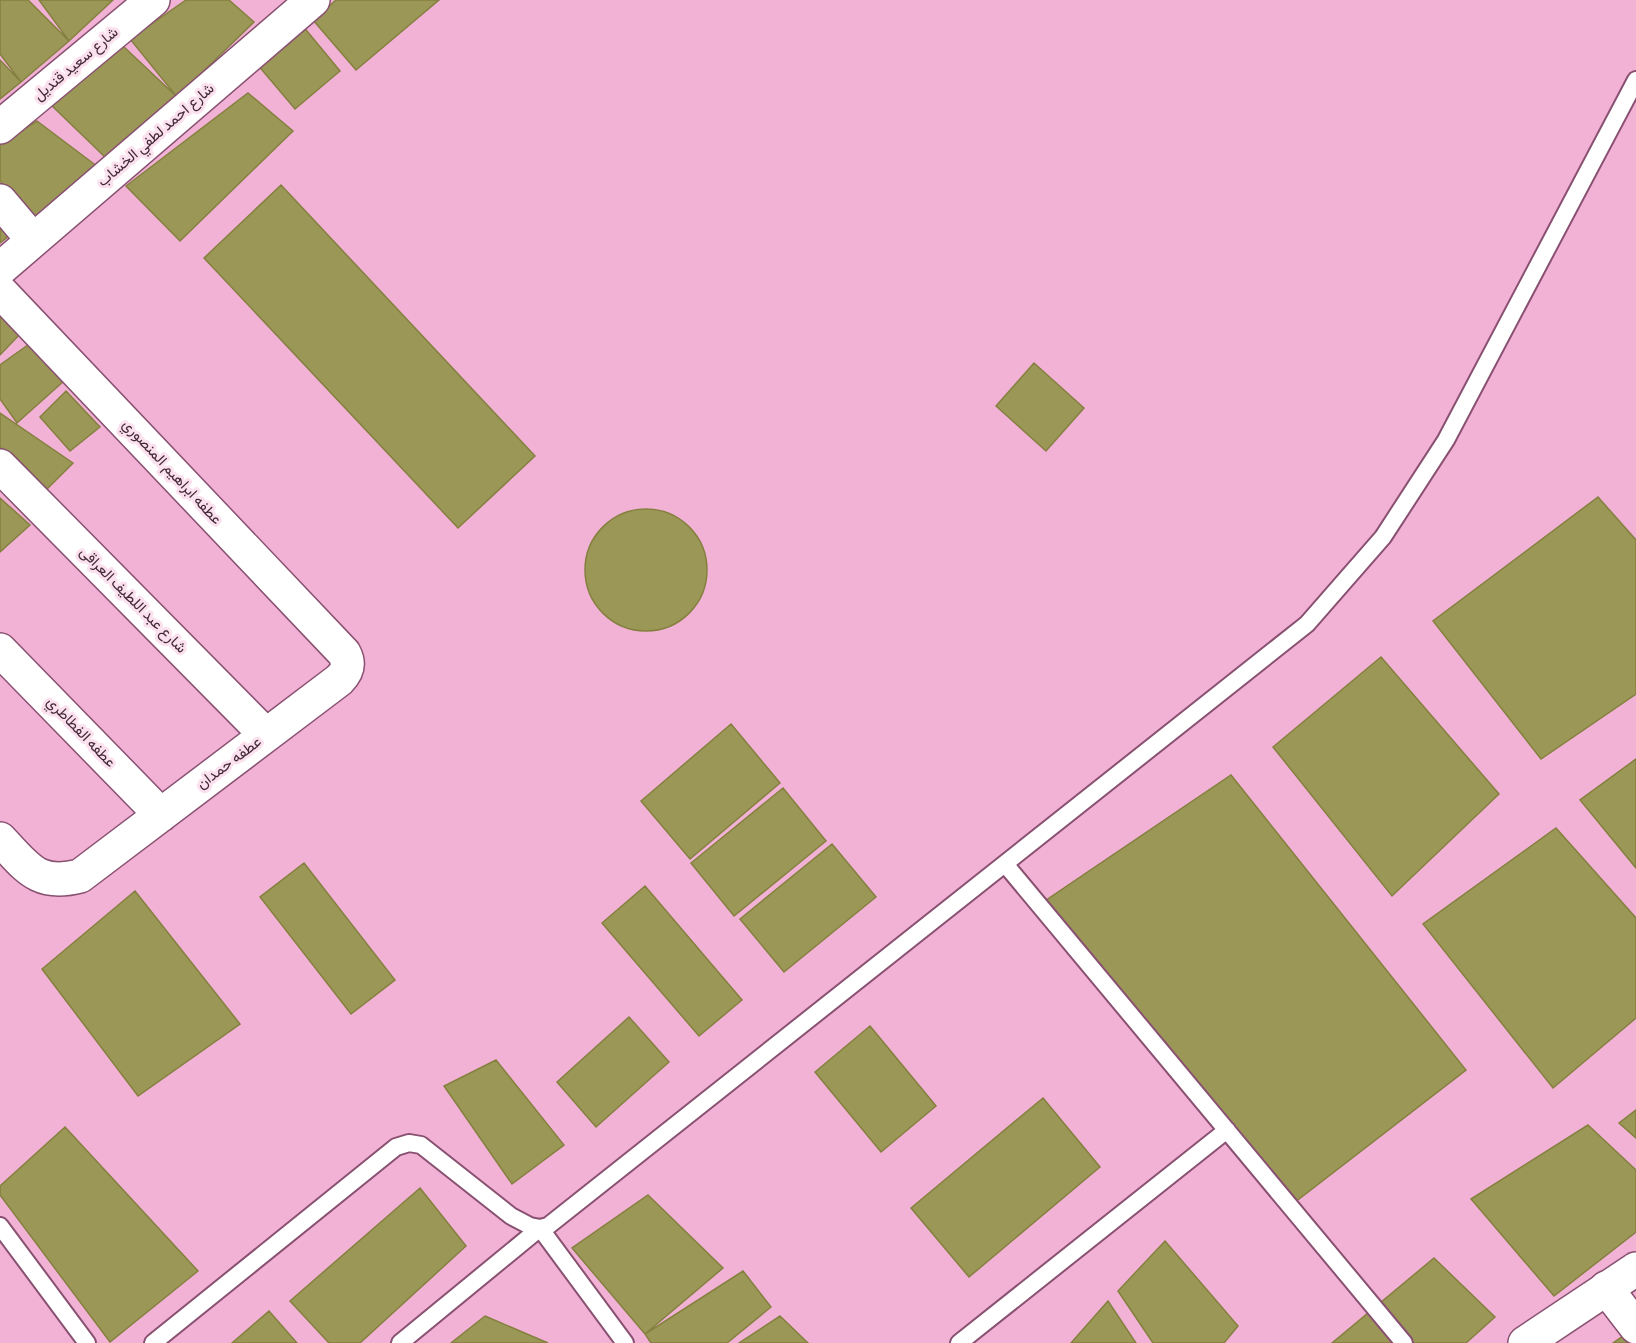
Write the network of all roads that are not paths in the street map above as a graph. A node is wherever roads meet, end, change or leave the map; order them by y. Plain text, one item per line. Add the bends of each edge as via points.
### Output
1 (153, 0) edge
2 (313, 0) edge
3 (1636, 80) edge
4 (0, 127) edge
5 (0, 201) edge
6 (33, 240) junction
7 (0, 269) edge
8 (0, 291) edge
9 (0, 466) edge
10 (0, 650) edge
11 (344, 653) joint
12 (266, 735) junction
13 (161, 815) junction
14 (0, 838) edge
15 (1005, 864) junction
16 (1227, 1130) junction
17 (0, 1226) edge
18 (540, 1228) junction
19 (1636, 1269) edge
20 (1606, 1288) junction
21 (1636, 1327) edge
22 (87, 1343) edge
23 (153, 1343) edge
24 (400, 1343) edge
25 (625, 1343) edge
26 (959, 1343) edge
27 (1404, 1343) edge
28 (1525, 1343) edge

1 - 4 street, شارع سعيد قنديل
2 - 6 street, شارع احمد لطفي الخشاب
3 - 15 lane via 1446,440 1383,537 1307,624
5 - 6 street
6 - 7 street, شارع احمد لطفي الخشاب
8 - 11 street, عطفه ابراهيم المنصوري
9 - 12 street, شارع عبد اللطيف العراقى
10 - 13 street, عطفه الفطاطري
11 - 12 street, عطفه حمدان via 348,661 345,674
12 - 13 street, عطفه حمدان
13 - 14 street, عطفه حمدان via 80,876 64,880 47,879 32,872
15 - 16 lane
15 - 18 lane via 548,1226
16 - 26 lane
16 - 27 lane
17 - 22 lane
18 - 23 lane via 511,1216 421,1145 396,1147
18 - 24 lane
18 - 25 lane
19 - 20 street
20 - 21 street
20 - 28 street

